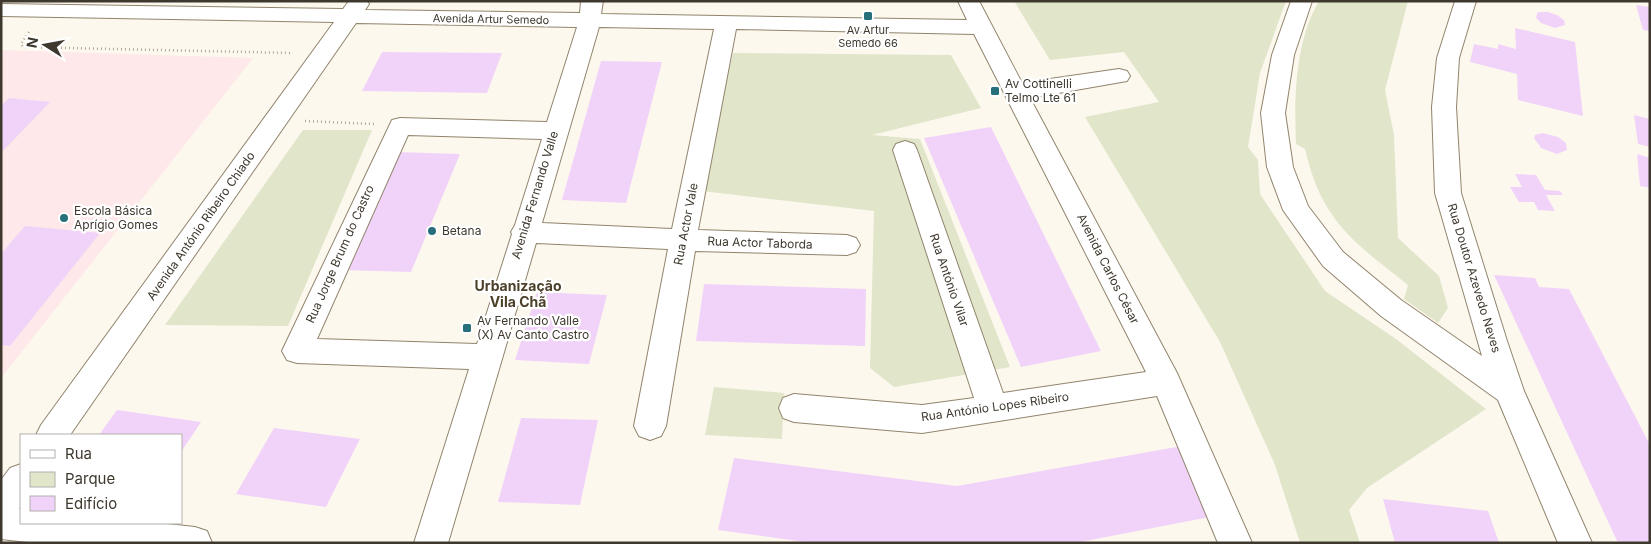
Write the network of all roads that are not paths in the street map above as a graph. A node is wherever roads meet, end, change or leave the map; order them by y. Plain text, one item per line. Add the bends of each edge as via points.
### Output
1 (968, 1) edge
2 (1302, 1) edge
3 (1466, 1) edge
4 (355, 9) edge
5 (1, 10) edge
6 (591, 11) edge
7 (726, 23) junction
8 (982, 27) junction
9 (1118, 76) dead end
10 (1016, 92) junction
11 (555, 131) junction
12 (905, 150) dead end
13 (524, 232) junction
14 (683, 240) junction
15 (847, 245) dead end
16 (487, 357) junction
17 (1166, 382) junction
18 (1509, 391) junction
19 (794, 408) dead end
20 (993, 408) junction
21 (650, 426) dead end
22 (53, 434) edge
23 (20, 480) edge
24 (1, 507) edge
25 (1, 522) edge
26 (195, 543) edge
27 (431, 543) edge
28 (1235, 543) edge
29 (1575, 543) edge

1 - 8 street, Avenida Carlos César
2 - 18 street via 1284,55 1273,113 1280,167 1296,210 1333,259 1347,271 1391,308
3 - 18 street, Rua Doutor Azevedo Neves via 1448,58 1444,107 1448,193
4 - 5 street, Avenida Artur Semedo
4 - 6 street, Avenida Artur Semedo
4 - 22 street, Avenida António Ribeiro Chiado
6 - 7 street, Avenida Artur Semedo
6 - 11 street, Avenida Fernando Valle
7 - 8 street, Avenida Artur Semedo
7 - 14 street, Rua Actor Vale
8 - 10 street, Avenida Carlos César
9 - 10 street
10 - 17 street, Avenida Carlos César
11 - 13 street, Avenida Fernando Valle
11 - 16 street, Rua Jorge Brum do Castro via 400,126 296,351
12 - 20 street, Rua António Vilar
13 - 14 street, Rua Actor Taborda
13 - 16 street, Avenida Fernando Valle
14 - 15 street, Rua Actor Taborda
14 - 21 street, Rua Actor Vale
16 - 27 street, Avenida Fernando Valle
17 - 20 street, Rua António Lopes Ribeiro
17 - 28 street, Avenida Carlos César
18 - 29 street, Rua Doutor Azevedo Neves
19 - 20 street, Rua António Lopes Ribeiro via 922,419
23 - 24 street
25 - 26 street

